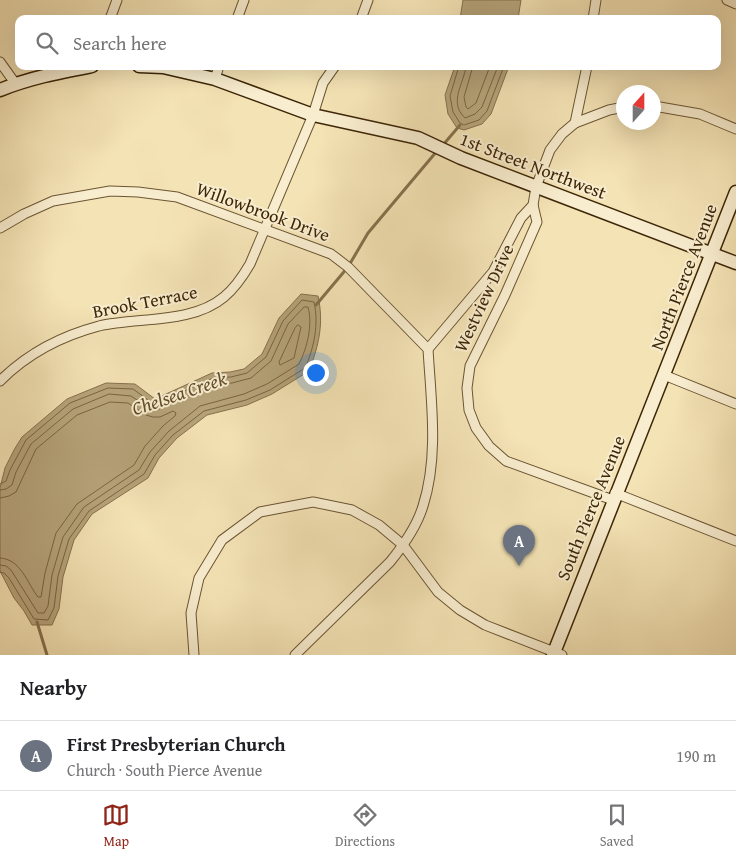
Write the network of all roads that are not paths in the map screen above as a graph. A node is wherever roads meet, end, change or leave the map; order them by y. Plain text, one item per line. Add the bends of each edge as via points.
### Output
1 (117, 0) edge
2 (244, 0) edge
3 (368, 0) edge
4 (596, 0) edge
5 (727, 0) edge
6 (736, 4) edge
7 (111, 15) edge
8 (238, 15) edge
9 (362, 15) edge
10 (594, 15) edge
11 (0, 62) edge
12 (69, 70) edge
13 (176, 70) edge
14 (217, 70) edge
15 (332, 70) edge
16 (586, 70) edge
17 (214, 79) junction
18 (16, 84) junction
19 (0, 90) edge
20 (661, 107) edge
21 (616, 109) edge
22 (313, 115) junction
23 (576, 123) junction
24 (736, 129) edge
25 (536, 186) junction
26 (736, 192) edge
27 (533, 205) junction
28 (0, 228) edge
29 (265, 229) junction
30 (712, 254) junction
31 (736, 263) edge
32 (428, 349) junction
33 (664, 375) junction
34 (0, 381) edge
35 (736, 404) edge
36 (614, 496) junction
37 (736, 541) edge
38 (403, 545) junction
39 (556, 654) edge
40 (194, 655) edge
41 (295, 655) edge

1 - 7 street
2 - 8 street
3 - 9 street
4 - 10 street
5 - 6 street
11 - 18 street
12 - 18 street
13 - 17 street, 1st Street Northwest
14 - 17 street
15 - 22 street, Brook Terrace via 323,83
16 - 23 street
17 - 22 street, 1st Street Northwest
18 - 19 street
20 - 24 street via 700,114
21 - 23 street
22 - 25 street, 1st Street Northwest via 418,138
22 - 29 street, Brook Terrace
23 - 25 street, Westview Drive via 550,150
25 - 27 street, Westview Drive
25 - 30 street, 1st Street Northwest
26 - 30 street, North Pierce Avenue
27 - 32 street via 521,218 493,272
27 - 36 street, Westview Drive via 537,222 470,366 469,410 476,428 489,446 506,461
28 - 29 street, Willowbrook Drive via 53,201 110,192 138,192 177,197
29 - 32 street, Willowbrook Drive via 331,254 348,267
29 - 34 street, Brook Terrace via 250,264 224,298 206,308 181,315 100,326 67,336 38,350
30 - 31 street, 1st Street Northwest
30 - 33 street, North Pierce Avenue
32 - 38 street via 433,425 432,471 423,508
33 - 35 street
33 - 36 street, South Pierce Avenue
36 - 37 street, Westview Drive
36 - 39 street, South Pierce Avenue
38 - 39 street via 438,592 460,610 485,625
38 - 40 street via 379,525 352,510 313,502 260,512 222,540 199,578 191,613
38 - 41 street via 390,562

